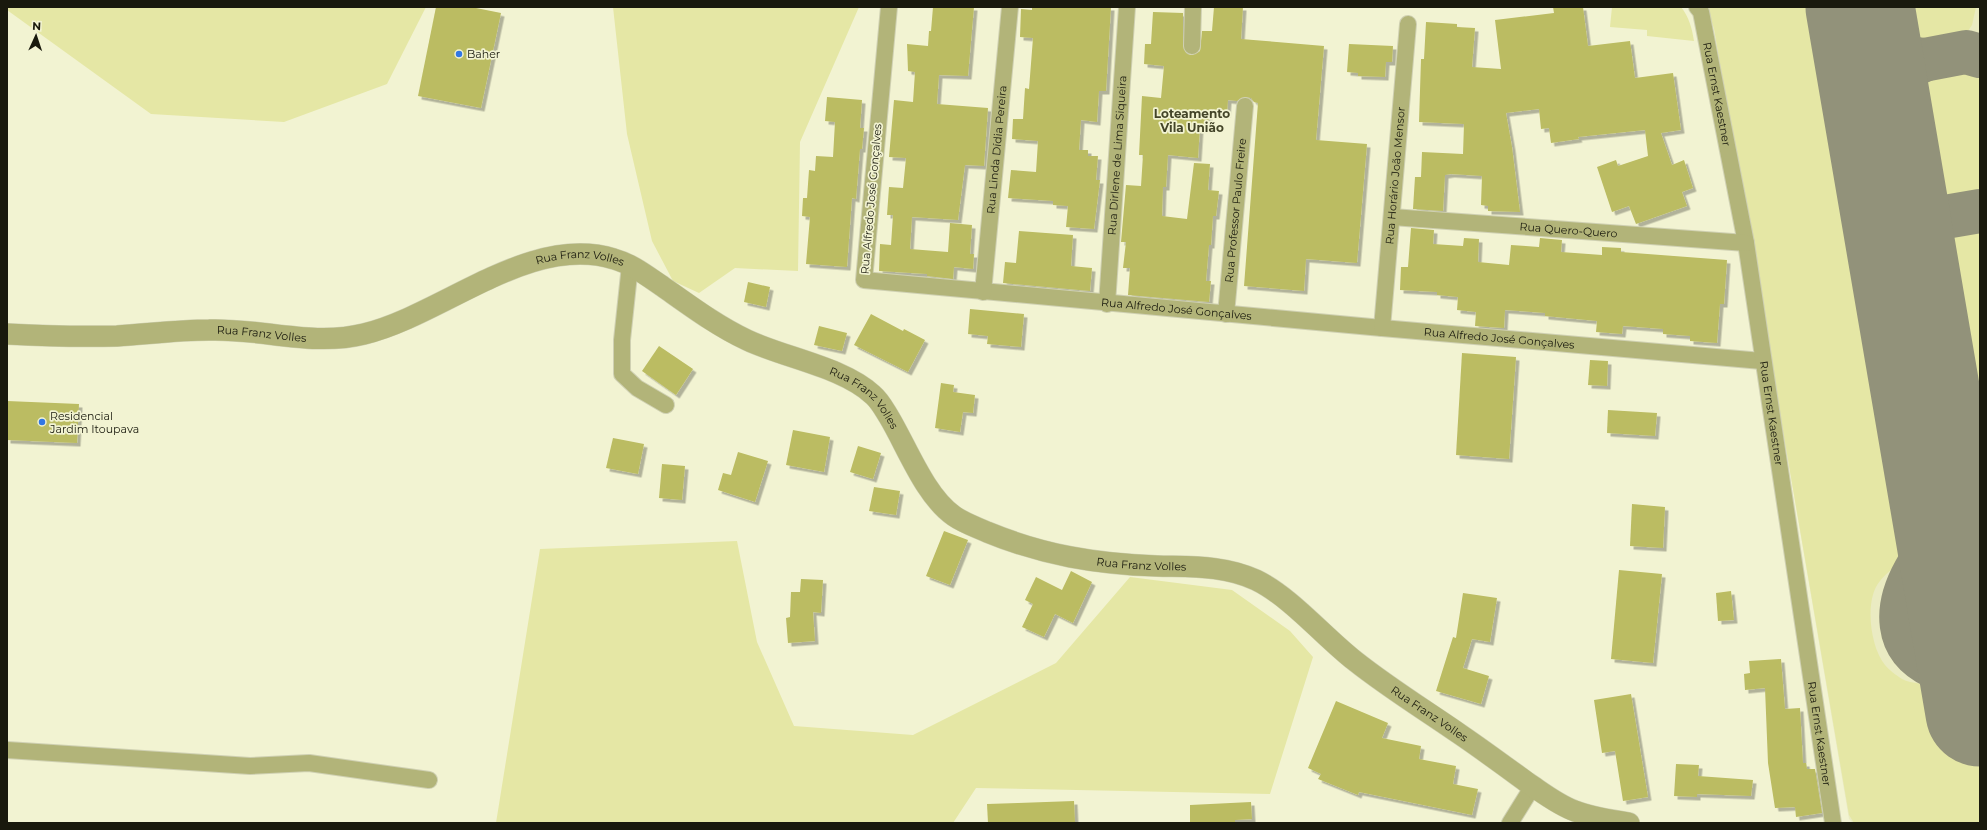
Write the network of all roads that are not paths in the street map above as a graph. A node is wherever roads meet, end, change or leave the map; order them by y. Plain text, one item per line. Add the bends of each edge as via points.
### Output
1 (889, 7) edge
2 (1010, 7) edge
3 (1126, 7) edge
4 (1193, 7) edge
5 (1697, 7) edge
6 (1408, 24) dead end
7 (1192, 46) dead end
8 (1245, 106) dead end
9 (1392, 217) junction
10 (1746, 243) junction
11 (630, 265) junction
12 (983, 292) junction
13 (1108, 304) junction
14 (1226, 314) junction
15 (1382, 328) junction
16 (7, 334) edge
17 (1762, 361) junction
18 (666, 405) dead end
19 (7, 750) edge
20 (429, 780) dead end
21 (1533, 786) junction
22 (1510, 823) edge
23 (1629, 823) edge
24 (1833, 823) edge

1 - 12 street, Rua Alfredo José Gonçalves via 864,280
2 - 12 street, Rua Linda Dídia Pereira
3 - 13 street, Rua Dirlene de Lima Siqueira
4 - 7 street
5 - 10 street, Rua Ernst Kaestner
6 - 9 street, Rua Horário João Mensor
8 - 14 street, Rua Professor Paulo Freire
9 - 10 street, Rua Quero-Quero
9 - 15 street, Rua Horário João Mensor
10 - 17 street, Rua Ernst Kaestner
11 - 16 street, Rua Franz Volles via 591,253 550,258 490,278 379,330 345,338 316,340 212,330 114,336
11 - 18 street via 622,340 622,374 637,388
11 - 21 street, Rua Franz Volles via 710,320 748,341 862,386 877,398 941,506 958,519 1024,546 1064,557 1108,564 1202,566 1232,571 1259,581 1283,598 1354,661
12 - 13 street, Rua Alfredo José Gonçalves
13 - 14 street, Rua Alfredo José Gonçalves
14 - 15 street, Rua Alfredo José Gonçalves
15 - 17 street, Rua Alfredo José Gonçalves
17 - 24 street, Rua Ernst Kaestner
19 - 20 street via 250,766 309,763
21 - 22 street
21 - 23 street, Rua Franz Volles via 1574,811

